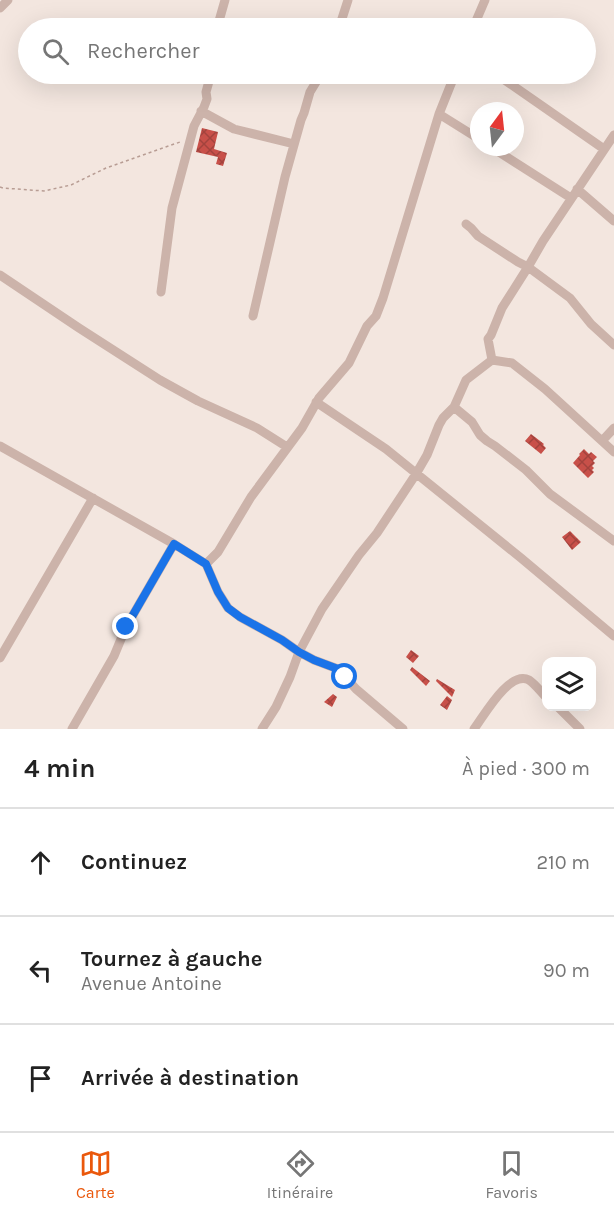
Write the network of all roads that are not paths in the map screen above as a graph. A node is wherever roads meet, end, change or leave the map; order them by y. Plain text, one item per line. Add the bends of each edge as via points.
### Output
1 (8, 0) edge
2 (225, 0) edge
3 (348, 0) edge
4 (485, 0) edge
5 (0, 8) edge
6 (219, 18) edge
7 (342, 18) edge
8 (477, 18) edge
9 (208, 84) edge
10 (315, 84) edge
11 (451, 84) edge
12 (510, 84) edge
13 (201, 111) junction
14 (439, 114) junction
15 (470, 133) edge
16 (614, 135) edge
17 (294, 144) junction
18 (604, 149) junction
19 (506, 156) edge
20 (577, 189) junction
21 (571, 198) junction
22 (614, 221) edge
23 (466, 224) dead end
24 (528, 267) junction
25 (0, 275) edge
26 (160, 292) dead end
27 (253, 316) dead end
28 (614, 345) edge
29 (492, 360) junction
30 (316, 402) junction
31 (454, 407) junction
32 (614, 428) edge
33 (602, 441) junction
34 (0, 446) edge
35 (287, 447) junction
36 (614, 452) edge
37 (416, 474) junction
38 (93, 498) junction
39 (614, 541) edge
40 (174, 544) junction
41 (206, 564) junction
42 (614, 636) edge
43 (299, 652) junction
44 (0, 658) edge
45 (542, 693) edge
46 (562, 711) edge
47 (72, 729) edge
48 (262, 729) edge
49 (403, 729) edge
50 (474, 729) edge
51 (580, 729) edge

1 - 5 street
2 - 6 street
3 - 7 street
4 - 8 street
9 - 13 street
10 - 17 street
11 - 14 street
12 - 18 street
13 - 17 street via 234,129
13 - 26 street via 172,208
14 - 15 street
14 - 30 street via 380,309 349,363
16 - 18 street
17 - 27 street
18 - 20 street
19 - 21 street
20 - 21 street
20 - 22 street
21 - 24 street
23 - 24 street via 478,236
24 - 28 street via 570,298
24 - 29 street via 488,339
25 - 35 street via 160,380
29 - 31 street via 466,380
29 - 33 street via 512,363
30 - 35 street
30 - 37 street
31 - 37 street via 443,418
31 - 39 street via 480,435 550,494
32 - 33 street
33 - 36 street
34 - 38 street
35 - 41 street via 218,552
37 - 42 street
37 - 43 street via 322,609
38 - 40 street
38 - 44 street
40 - 41 street
40 - 47 street
41 - 43 street via 228,608
43 - 48 street
43 - 49 street via 338,669
45 - 50 street via 529,681 512,682
46 - 51 street

